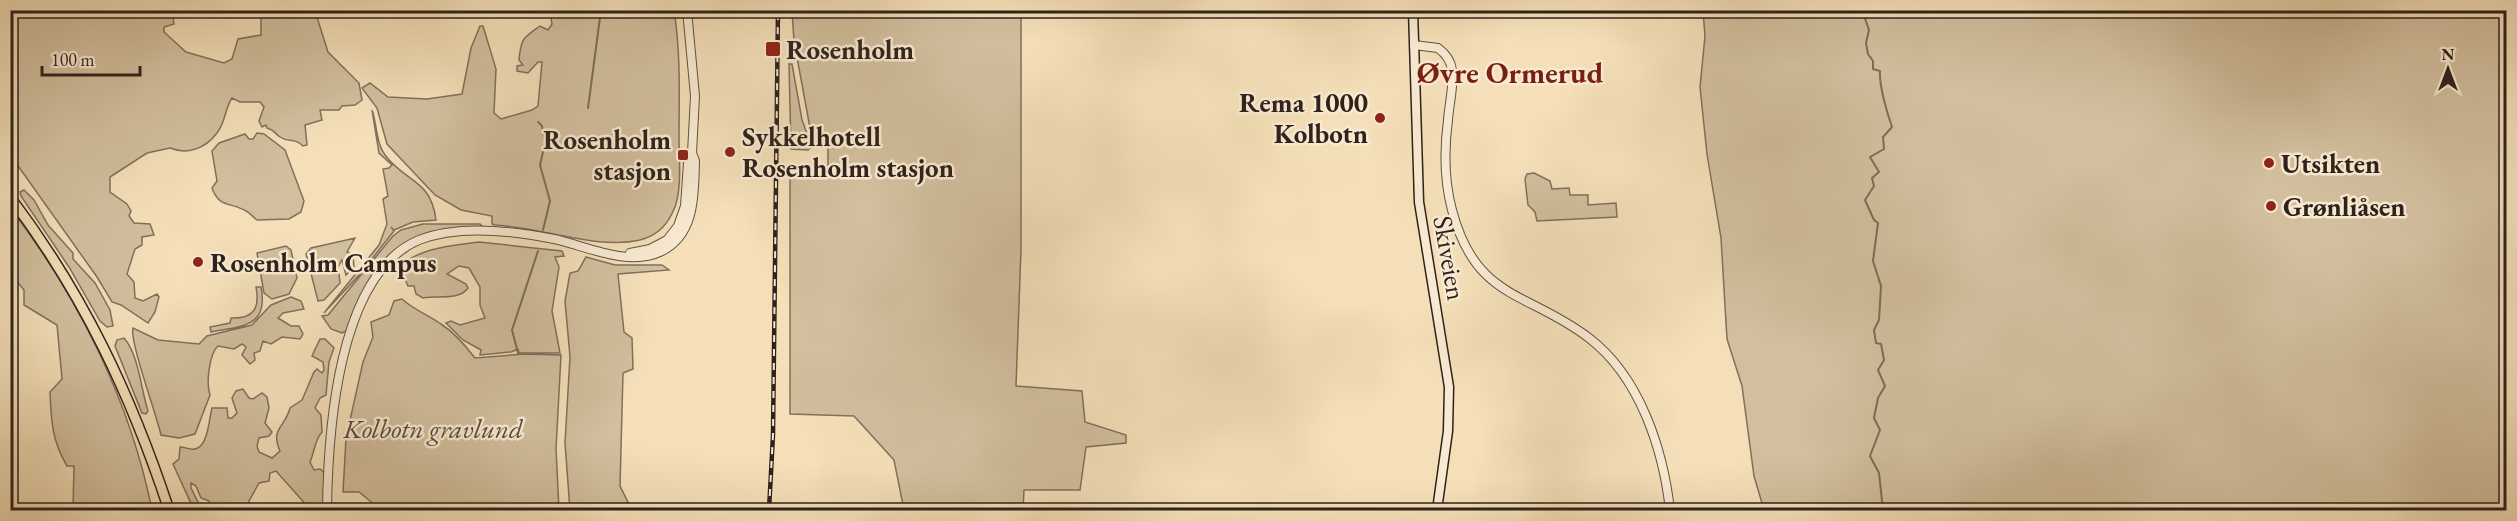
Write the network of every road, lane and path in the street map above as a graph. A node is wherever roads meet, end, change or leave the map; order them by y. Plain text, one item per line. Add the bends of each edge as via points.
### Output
1 (687, 10) edge
2 (1413, 10) edge
3 (1414, 45) junction
4 (10, 197) edge
5 (169, 510) edge
6 (327, 510) edge
7 (1437, 510) edge
8 (1670, 510) edge

1 - 6 street via 694,87 692,153 685,206 674,231 650,249 616,254 534,236 463,232 420,240 391,258 363,298 344,359 329,434
2 - 3 main road, Skiveien
3 - 7 main road, Skiveien via 1419,201 1449,387 1448,431
3 - 8 street via 1438,48 1451,64 1446,180 1453,214 1467,249 1498,286 1580,332 1619,368 1635,392 1652,432
4 - 5 main road via 71,286 108,354

